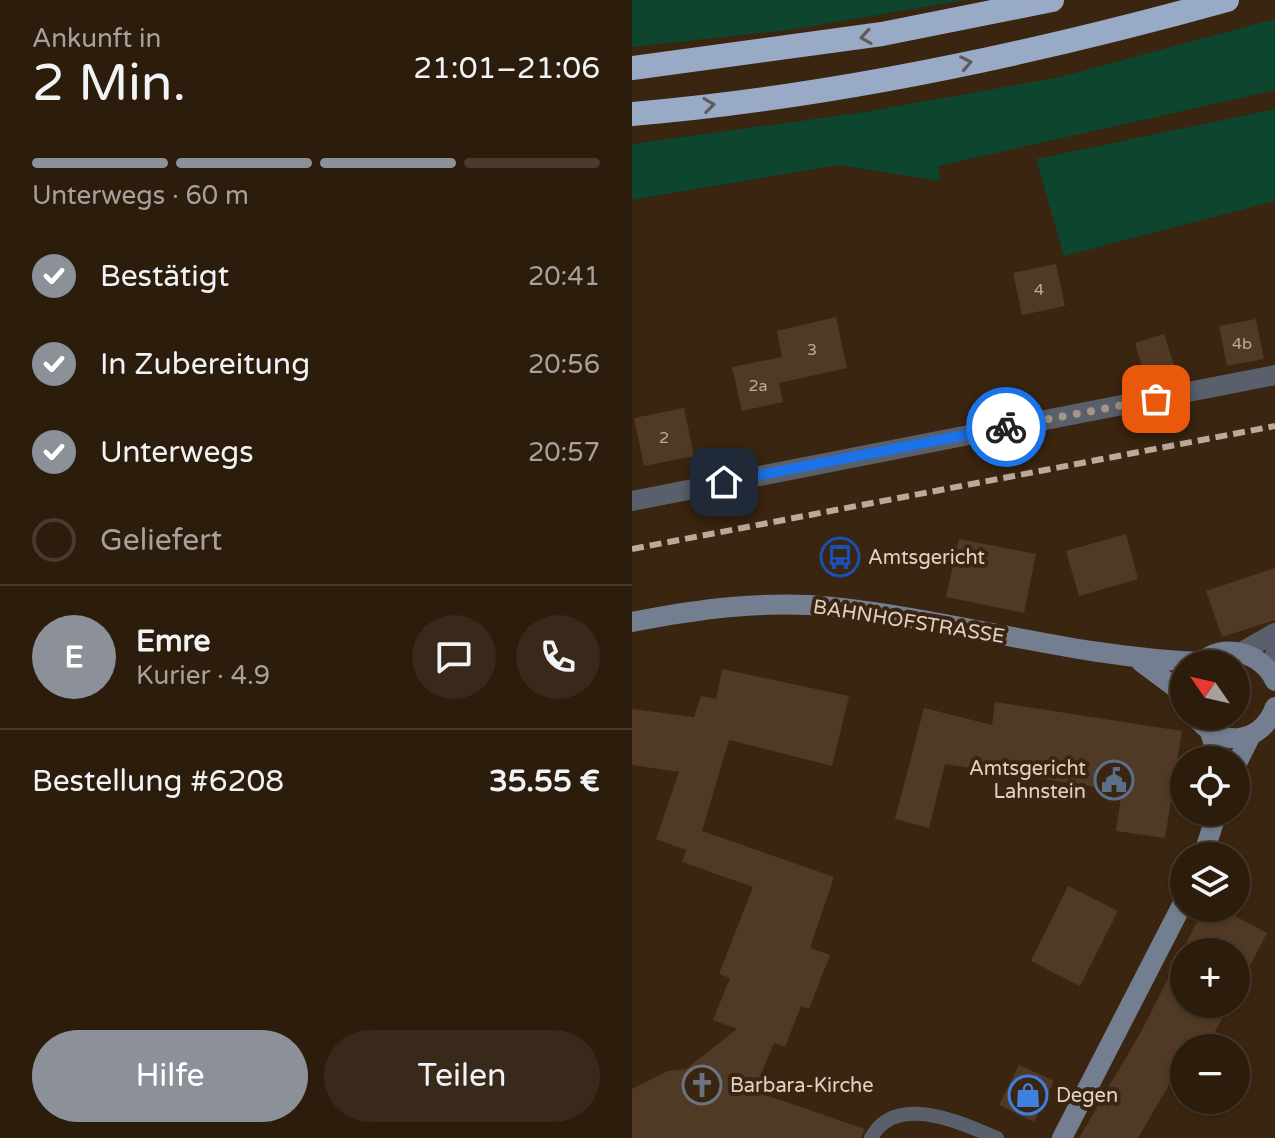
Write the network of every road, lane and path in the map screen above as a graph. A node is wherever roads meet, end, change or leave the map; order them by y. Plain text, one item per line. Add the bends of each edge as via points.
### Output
1 (1052, 0) edge
2 (1227, 0) edge
3 (632, 68) edge
4 (632, 114) edge
5 (1275, 375) edge
6 (632, 501) edge
7 (632, 622) edge
8 (1275, 633) edge
9 (1245, 650) edge
10 (1250, 657) edge
11 (1137, 660) junction
12 (1170, 662) edge
13 (1273, 669) edge
14 (1170, 681) edge
15 (1275, 707) edge
16 (1210, 732) joint
17 (1250, 737) junction
18 (1214, 746) edge
19 (1246, 746) edge
20 (1173, 922) edge
21 (871, 1138) edge
22 (997, 1138) edge
23 (1062, 1138) edge

1 -> 3 highway via 882,34
4 -> 2 highway via 909,74 1036,49
5 - 6 street
7 - 11 street, BAHNHOFSTRASSE via 729,606 830,606
8 - 9 street
10 - 13 street
11 - 12 street, BAHNHOFSTRASSE
11 - 14 street, BAHNHOFSTRASSE
15 - 17 street
16 - 17 street via 1229,739
16 - 18 street
17 - 19 street
20 - 23 street
21 - 22 lane via 887,1121 928,1113

